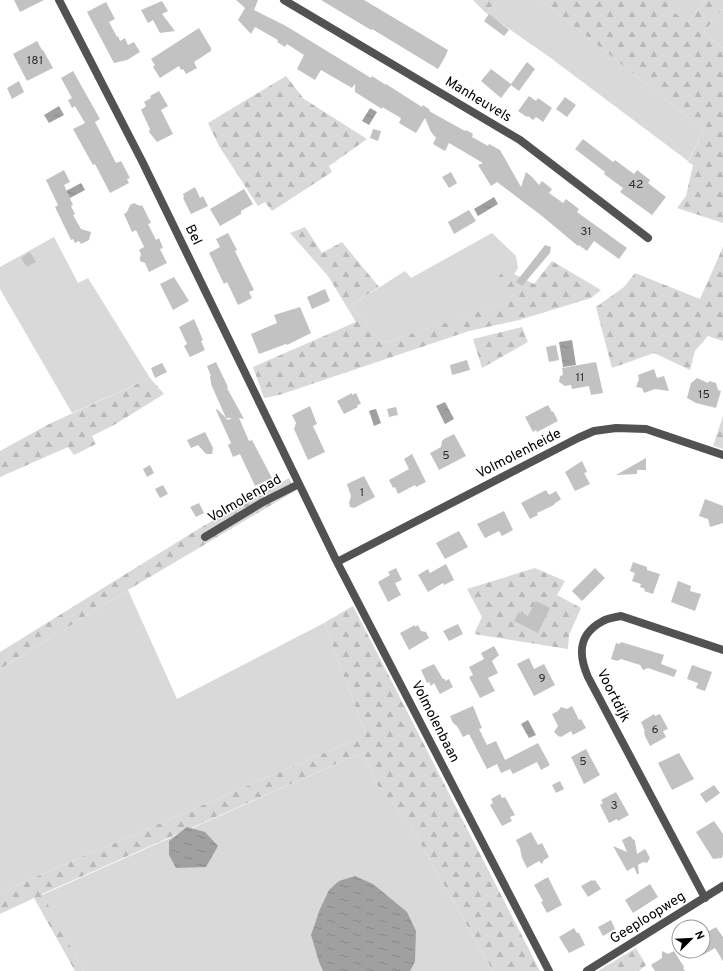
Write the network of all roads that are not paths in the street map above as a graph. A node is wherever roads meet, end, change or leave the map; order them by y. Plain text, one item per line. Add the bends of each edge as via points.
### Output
1 (59, 0) edge
2 (284, 0) edge
3 (648, 238) dead end
4 (723, 455) edge
5 (299, 484) junction
6 (205, 537) dead end
7 (337, 562) junction
8 (723, 650) edge
9 (723, 886) edge
10 (705, 898) junction
11 (549, 971) edge
12 (587, 971) edge

1 - 5 street, Bel via 142,161
2 - 3 street, Manheuvels via 520,140
4 - 7 street, Volmolenheide via 646,429 616,428 594,431
5 - 6 street, Volmolenpad via 263,502
5 - 7 street, Volmolenbaan
7 - 11 street, Volmolenbaan
8 - 10 street, Voortdijk via 621,616 604,620 590,630 584,639 580,654 588,677
9 - 10 street, Geeploopweg
10 - 12 street, Geeploopweg

